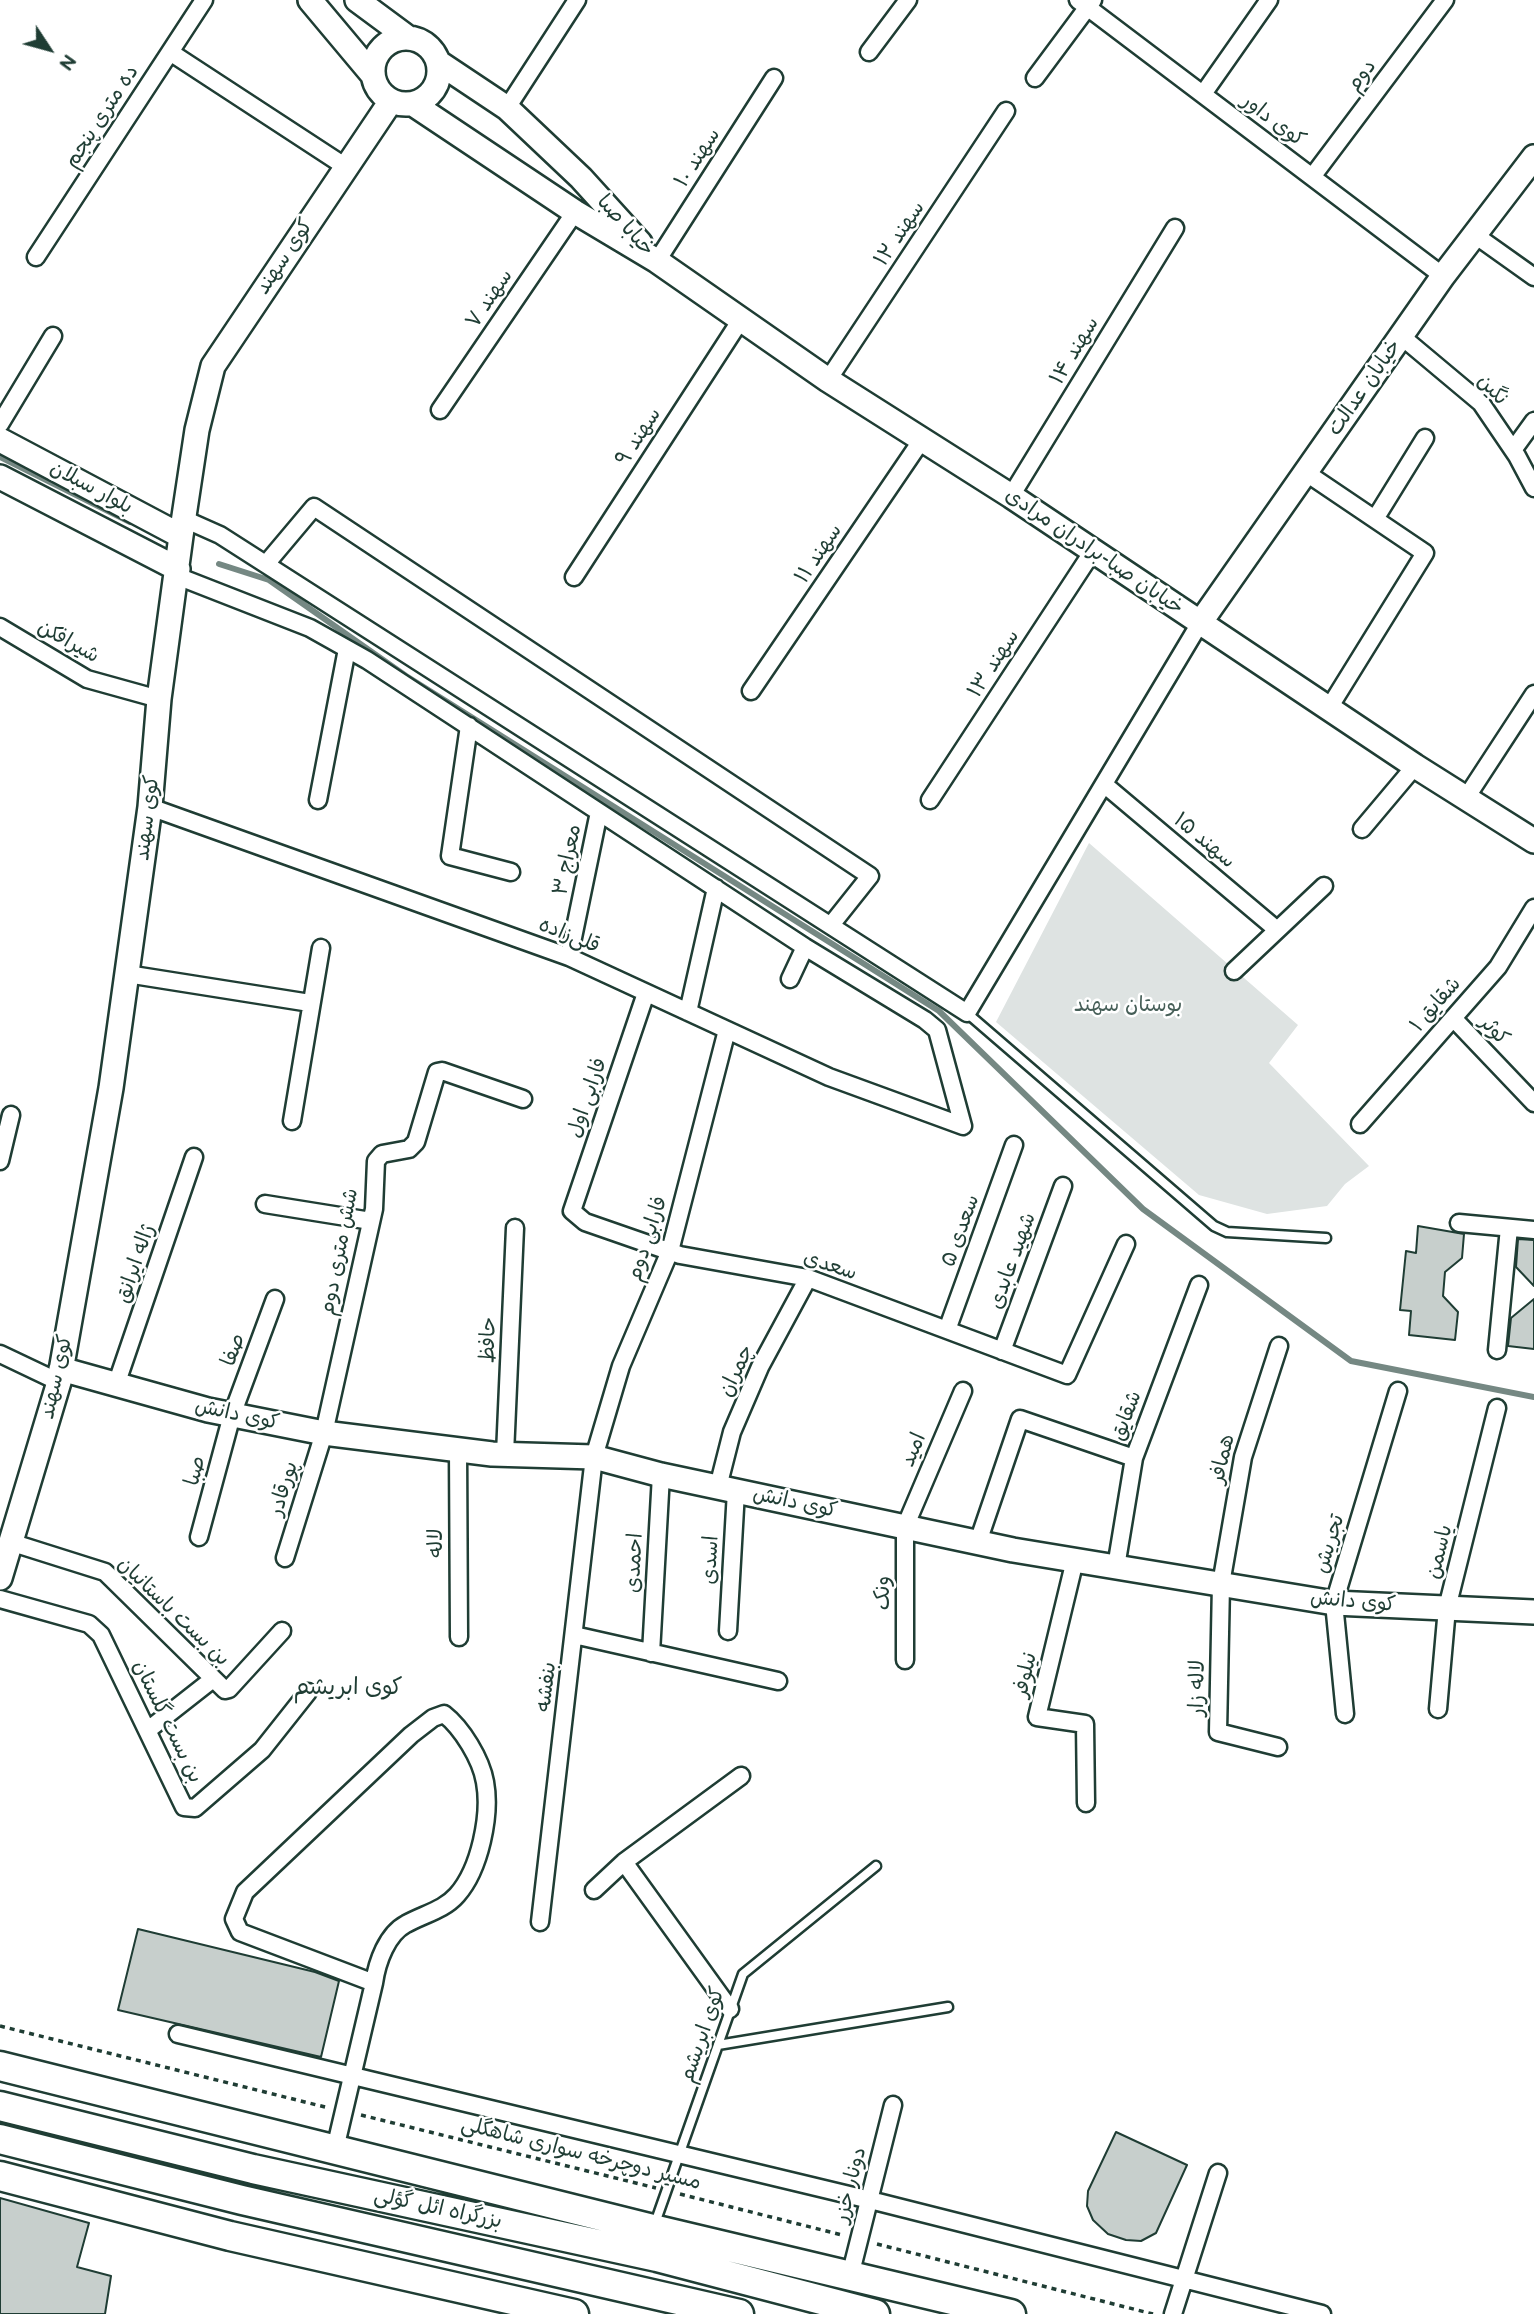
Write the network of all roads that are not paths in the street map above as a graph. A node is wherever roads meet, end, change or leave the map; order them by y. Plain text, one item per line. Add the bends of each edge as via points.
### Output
1 (204, 0) edge
2 (310, 0) edge
3 (357, 0) edge
4 (577, 0) edge
5 (908, 0) edge
6 (1269, 0) edge
7 (1445, 0) edge
8 (1086, 2) edge
9 (407, 37) junction
10 (170, 52) junction
11 (869, 52) dead end
12 (438, 62) junction
13 (372, 74) junction
14 (774, 79) dead end
15 (1035, 79) dead end
16 (1203, 94) junction
17 (402, 102) junction
18 (507, 108) junction
19 (1006, 111) dead end
20 (1534, 157) edge
21 (345, 167) junction
22 (1312, 177) junction
23 (575, 212) junction
24 (1175, 228) dead end
25 (1475, 235) junction
26 (36, 257) dead end
27 (657, 261) junction
28 (1443, 276) junction
29 (1534, 277) edge
30 (740, 321) junction
31 (54, 336) dead end
32 (1401, 336) junction
33 (828, 380) junction
34 (440, 410) dead end
35 (1534, 421) edge
36 (0, 424) edge
37 (1425, 438) dead end
38 (0, 440) edge
39 (922, 441) junction
40 (1513, 450) junction
41 (1305, 472) junction
42 (0, 477) edge
43 (1534, 488) edge
44 (1011, 496) junction
45 (1375, 519) junction
46 (183, 527) junction
47 (1093, 551) junction
48 (266, 564) junction
49 (177, 573) junction
50 (574, 577) dead end
51 (1200, 622) junction
52 (0, 627) edge
53 (347, 649) junction
54 (751, 691) dead end
55 (1534, 694) edge
56 (159, 699) junction
57 (1329, 708) junction
58 (469, 726) junction
59 (1415, 766) junction
60 (1105, 785) junction
61 (1466, 798) junction
62 (318, 800) dead end
63 (930, 800) dead end
64 (150, 807) junction
65 (599, 812) junction
66 (1362, 829) dead end
67 (1534, 841) edge
68 (511, 872) dead end
69 (1324, 886) dead end
70 (716, 888) junction
71 (1534, 908) edge
72 (831, 925) junction
73 (1276, 929) junction
74 (805, 947) junction
75 (321, 948) dead end
76 (569, 957) junction
77 (1234, 971) dead end
78 (127, 974) junction
79 (790, 979) dead end
80 (646, 993) junction
81 (310, 1003) junction
82 (688, 1012) junction
83 (967, 1013) junction
84 (1453, 1018) junction
85 (727, 1030) junction
86 (523, 1099) dead end
87 (1534, 1103) edge
88 (11, 1115) dead end
89 (292, 1121) dead end
90 (1360, 1124) dead end
91 (1014, 1145) dead end
92 (194, 1157) dead end
93 (0, 1161) edge
94 (1063, 1186) dead end
95 (265, 1204) dead end
96 (576, 1216) joint
97 (371, 1221) junction
98 (1458, 1223) dead end
99 (1509, 1227) junction
100 (515, 1228) dead end
101 (1534, 1230) edge
102 (1326, 1238) dead end
103 (1126, 1244) dead end
104 (670, 1251) junction
105 (808, 1278) junction
106 (1199, 1285) dead end
107 (275, 1298) dead end
108 (947, 1330) junction
109 (1279, 1346) dead end
110 (1497, 1350) dead end
111 (1002, 1351) junction
112 (0, 1354) edge
113 (60, 1375) junction
114 (116, 1385) junction
115 (963, 1391) dead end
116 (1398, 1391) dead end
117 (1497, 1408) dead end
118 (232, 1415) junction
119 (324, 1433) junction
120 (458, 1450) junction
121 (505, 1454) junction
122 (594, 1457) junction
123 (1134, 1458) junction
124 (661, 1475) junction
125 (727, 1489) junction
126 (905, 1527) junction
127 (199, 1537) dead end
128 (10, 1542) junction
129 (978, 1542) junction
130 (285, 1558) dead end
131 (1075, 1560) junction
132 (1116, 1567) junction
133 (0, 1578) edge
134 (1221, 1584) junction
135 (0, 1599) edge
136 (1334, 1603) junction
137 (1447, 1608) junction
138 (1534, 1612) edge
139 (282, 1631) dead end
140 (728, 1631) dead end
141 (574, 1635) junction
142 (459, 1637) dead end
143 (651, 1653) junction
144 (905, 1660) dead end
145 (213, 1679) junction
146 (778, 1682) dead end
147 (308, 1692) dead end
148 (1438, 1709) dead end
149 (1345, 1714) dead end
150 (148, 1730) junction
151 (1278, 1747) dead end
152 (741, 1776) dead end
153 (1086, 1803) dead end
154 (624, 1862) junction
155 (876, 1866) dead end
156 (594, 1890) dead end
157 (540, 1922) dead end
158 (374, 1983) junction
159 (948, 2007) dead end
160 (730, 2009) junction
161 (178, 2034) dead end
162 (718, 2045) junction
163 (0, 2066) edge
164 (353, 2076) junction
165 (893, 2105) dead end
166 (0, 2106) edge
167 (0, 2139) edge
168 (335, 2149) junction
169 (679, 2156) junction
170 (1218, 2173) dead end
171 (0, 2176) edge
172 (870, 2200) junction
173 (653, 2229) junction
174 (850, 2276) junction
175 (1184, 2280) junction
176 (574, 2314) edge
177 (739, 2314) edge
178 (875, 2314) edge
179 (1011, 2314) edge
180 (1173, 2314) edge
181 (1322, 2314) edge

1 - 10 street, ده متری پنجم
2 - 13 main road
3 - 9 main road
4 - 18 street
5 - 11 street
6 - 16 street
7 - 22 street, دوم
8 - 15 street
8 - 16 street, کوی داور
9 - 12 main road via 426,44
9 - 13 main road via 378,52
10 - 21 street
10 - 26 street, ده متری پنجم
12 - 17 main road via 437,83 431,93
12 - 18 main road, خیابا صبا
13 - 17 main road via 382,94
14 - 27 street, سهند ۱۰
16 - 22 street, کوی داور
17 - 21 main road, کوی سهند
17 - 23 main road, خیابا صبا
18 - 27 main road, خیابا صبا via 581,178
19 - 33 street, سهند ۱۲
20 - 25 main road, خیابان عدالت
21 - 46 main road, کوی سهند via 213,366 197,429
22 - 28 street, کوی داور
23 - 27 main road, خیابا صبا
23 - 34 street, سهند ۷
24 - 44 street, سهند ۱۴
25 - 28 main road, خیابان عدالت
25 - 29 street
27 - 30 main road, خیابان صبا-برادران مرادی
28 - 32 main road, خیابان عدالت
30 - 33 main road, خیابان صبا-برادران مرادی
30 - 50 street, سهند ۹
31 - 36 street
32 - 40 street, نگین via 1481,403
32 - 41 main road, خیابان عدالت
33 - 39 main road, خیابان صبا-برادران مرادی
35 - 40 street
37 - 45 street
38 - 46 main road, بلوار سبلان
39 - 44 main road, خیابان صبا-برادران مرادی
39 - 54 street, سهند ۱۱
40 - 43 street, نگین
41 - 45 street
41 - 51 main road, خیابان عدالت
42 - 49 main road, بلوار سبلان
44 - 47 main road, خیابان صبا-برادران مرادی
45 - 57 street via 1425,553
46 - 48 street via 220,534
46 - 49 main road, کوی سهند
47 - 51 main road, خیابان صبا-برادران مرادی
47 - 63 street, سهند ۱۳
48 - 72 street
48 - 72 street via 314,507 870,876
49 - 53 street
49 - 56 main road, کوی سهند
51 - 57 main road, خیابان صبا-برادران مرادی
51 - 60 street
52 - 56 street, شیر‌افکن via 87,679
53 - 58 street
53 - 62 street
55 - 61 street
56 - 64 main road, کوی سهند
57 - 59 main road, خیابان صبا-برادران مرادی
58 - 65 street
58 - 68 street via 450,856
59 - 61 main road, خیابان صبا-برادران مرادی
59 - 66 street
60 - 73 street, سهند ۱۵
60 - 83 street
61 - 67 main road, خیابان صبا-برادران مرادی
64 - 76 street, قلی‌زاده
64 - 78 main road, کوی سهند
65 - 70 street
65 - 76 street, معراج ۳
69 - 73 street
70 - 74 street
70 - 82 street
71 - 84 street, شقایق ۱ via 1498,967
72 - 83 street
73 - 77 street
74 - 79 street
74 - 85 street, قلی‌زاده via 937,1030 963,1126 829,1077
75 - 81 street
76 - 80 street, قلی‌زاده
78 - 81 street
78 - 113 main road, کوی سهند
80 - 82 street, قلی‌زاده
80 - 96 street, فارابی اول via 572,1210
81 - 89 street
82 - 85 street, قلی‌زاده
83 - 102 lane via 1214,1226 1227,1232
84 - 87 street, کوثر
84 - 90 street, شقایق ۱
85 - 104 street, فارابی دوم
86 - 97 street, شش متری دوم via 438,1072 416,1142 408,1149 382,1154 376,1161
88 - 93 street
91 - 108 street, سعدی ۵
92 - 114 street, ژاله ایرانق
94 - 111 street, شهید عابدی
95 - 97 street
96 - 104 street, سعدی
97 - 119 street, شش متری دوم
98 - 99 street
99 - 101 street
99 - 110 street
100 - 121 street, حافظ
103 - 111 street, سعدی via 1067,1375
104 - 105 street, سعدی
104 - 122 street, فارابی دوم via 621,1366
105 - 108 street, سعدی
105 - 125 street, چمران via 760,1367 732,1432
106 - 123 street, شقایق
107 - 118 street, صفا
108 - 111 street, سعدی
109 - 134 street, همافر via 1242,1457
112 - 113 street
113 - 114 main road, کوی دانش
113 - 128 main road, کوی سهند
114 - 118 main road, کوی دانش
115 - 126 street, امید
116 - 136 street, تجریش
117 - 137 street, یاسمن
118 - 119 main road, کوی دانش
118 - 127 street, صبا
119 - 120 main road, کوی دانش
119 - 130 street, پورقادر
120 - 121 main road, کوی دانش
120 - 142 street, لاله
121 - 122 main road, کوی دانش
122 - 124 main road, کوی دانش
122 - 141 street, بنفشه
123 - 129 street via 1020,1419
123 - 132 street, شقایق
124 - 125 main road, کوی دانش
124 - 143 street, احمدی
125 - 126 main road, کوی دانش
125 - 140 street, اسدی
126 - 129 main road, کوی دانش
126 - 144 street, ونک
128 - 133 main road, کوی سهند
128 - 145 street, بن بست باستانیان via 105,1572
129 - 131 main road, کوی دانش
131 - 132 main road, کوی دانش
131 - 153 street, نیلوفر via 1037,1717 1085,1724
132 - 134 main road, کوی دانش
134 - 136 main road, کوی دانش
134 - 151 street, لاله زار via 1218,1732
135 - 150 street, بن بست گلستان via 102,1634
136 - 137 main road, کوی دانش
136 - 149 street, تجریش
137 - 138 main road, کوی دانش
137 - 148 street, یاسمن
139 - 145 street, بن بست باستانیان via 229,1689
141 - 143 street
141 - 157 street, بنفشه
143 - 146 street
145 - 150 street
147 - 150 street, بن بست گلستان via 262,1749 195,1808 184,1807
152 - 154 street
154 - 156 street
154 - 160 street
155 - 160 lane, کوی ابریشم via 743,1973
158 - 158 street via 395,1933 457,1895 478,1853 486,1810 485,1781 467,1742 444,1714 411,1735 258,1876 236,1908 234,1919 240,1932
158 - 164 street
159 - 162 lane
160 - 162 lane, کوی ابریشم
161 - 164 street
162 - 169 lane, کوی ابریشم
163 - 168 highway
164 - 168 street
164 - 169 street
165 - 172 street, دونار خزر
166 - 178 highway, بزرگراه ائل گؤلی via 253,2169 657,2257
167 - 177 highway, بزرگراه ائل گؤلی via 242,2200
168 - 173 highway
169 - 172 street
169 - 173 lane, کوی ابریشم
170 - 175 street
171 - 176 highway via 230,2236
172 - 174 street, دونار خزر
172 - 175 street
173 - 174 highway
174 - 179 highway
175 - 180 street
175 - 181 street

